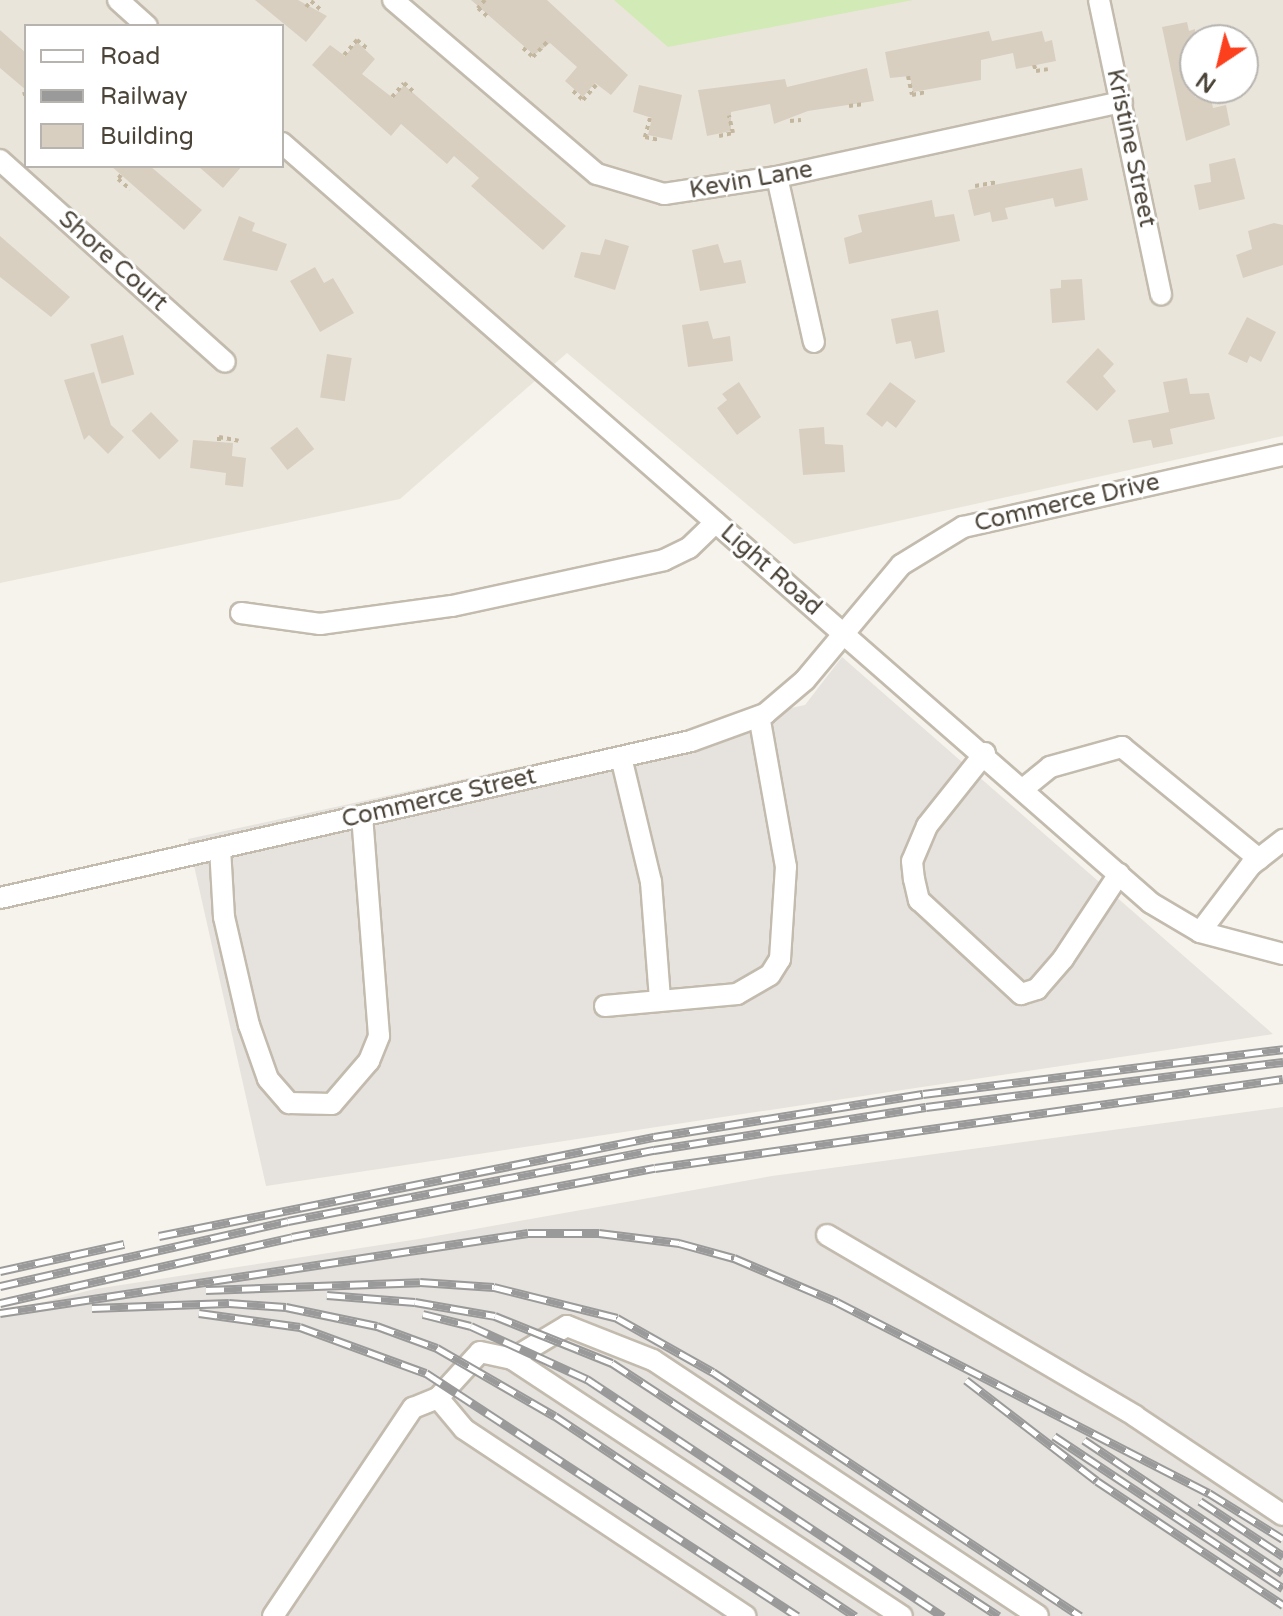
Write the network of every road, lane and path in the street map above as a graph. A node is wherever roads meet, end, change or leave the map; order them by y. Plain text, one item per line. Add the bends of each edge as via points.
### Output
1 (119, 0) edge
2 (393, 0) edge
3 (485, 0) edge
4 (1099, 0) edge
5 (306, 7) dead end
6 (321, 10) dead end
7 (488, 17) dead end
8 (145, 24) edge
9 (547, 42) dead end
10 (367, 48) dead end
11 (523, 48) dead end
12 (344, 55) dead end
13 (1034, 65) dead end
14 (1048, 69) dead end
15 (908, 76) dead end
16 (596, 85) dead end
17 (573, 91) dead end
18 (414, 92) dead end
19 (926, 92) dead end
20 (392, 97) dead end
21 (1122, 102) junction
22 (864, 104) dead end
23 (849, 106) dead end
24 (729, 115) dead end
25 (650, 118) dead end
26 (801, 120) dead end
27 (790, 121) dead end
28 (719, 136) dead end
29 (659, 140) dead end
30 (284, 145) edge
31 (0, 160) edge
32 (121, 175) dead end
33 (777, 177) junction
34 (997, 182) dead end
35 (975, 186) dead end
36 (130, 189) dead end
37 (1161, 295) dead end
38 (814, 342) dead end
39 (225, 362) dead end
40 (219, 441) dead end
41 (239, 441) dead end
42 (1283, 455) edge
43 (716, 522) junction
44 (241, 613) dead end
45 (843, 634) junction
46 (759, 716) junction
47 (985, 753) junction
48 (621, 757) junction
49 (1023, 789) junction
50 (362, 816) junction
51 (1283, 840) edge
52 (220, 848) junction
53 (1259, 859) junction
54 (1119, 874) junction
55 (0, 898) edge
56 (1200, 932) junction
57 (1283, 954) edge
58 (660, 1000) junction
59 (605, 1006) dead end
60 (827, 1235) dead end
61 (512, 1359) junction
62 (438, 1398) junction
63 (1283, 1515) edge
64 (273, 1616) edge
65 (745, 1616) edge
66 (902, 1616) edge
67 (1038, 1616) edge

1 - 8 street
2 - 33 street, Kevin Lane via 597,174 664,194
3 - 7 path via 478,8
4 - 21 street, Kristine Street
5 - 6 path via 311,1
9 - 11 path via 533,57
10 - 12 path via 357,40
13 - 14 path via 1036,71
15 - 19 path via 912,95
16 - 17 path via 583,100
18 - 20 path via 404,83
21 - 33 street, Kevin Lane
21 - 37 street, Kristine Street
22 - 23 path
24 - 28 path via 733,133
25 - 29 path via 645,137
26 - 27 path
30 - 43 street, Light Road
31 - 39 street, Shore Court
32 - 36 path via 118,179
33 - 38 street
34 - 35 path
40 - 41 path
42 - 45 street, Commerce Drive via 963,527 901,565
43 - 44 street via 689,548 664,560 452,606 320,624
43 - 45 street, Light Road
45 - 46 street, Commerce Street via 805,680
45 - 47 street, Light Road
46 - 48 street, Commerce Street via 691,741
46 - 58 street via 786,867 780,959 770,975 737,994
47 - 49 street, Light Road
47 - 54 street via 927,826 912,861 914,879 919,900 1021,994 1037,989 1063,959
48 - 50 street, Commerce Street
48 - 58 street via 651,882
49 - 53 street via 1050,767 1122,747
49 - 54 street, Light Road
50 - 52 street, Commerce Street
50 - 52 street via 379,1036 369,1061 332,1104 289,1103 268,1079 249,1025 224,917
51 - 53 street
52 - 55 street, Commerce Street
53 - 56 street
54 - 56 street, Light Road via 1151,903
56 - 57 street, Light Road
58 - 59 street
60 - 63 street via 1135,1416
61 - 62 street via 480,1352
61 - 66 street
61 - 67 street via 567,1326 653,1360
62 - 64 street via 413,1408
62 - 65 street via 464,1429

